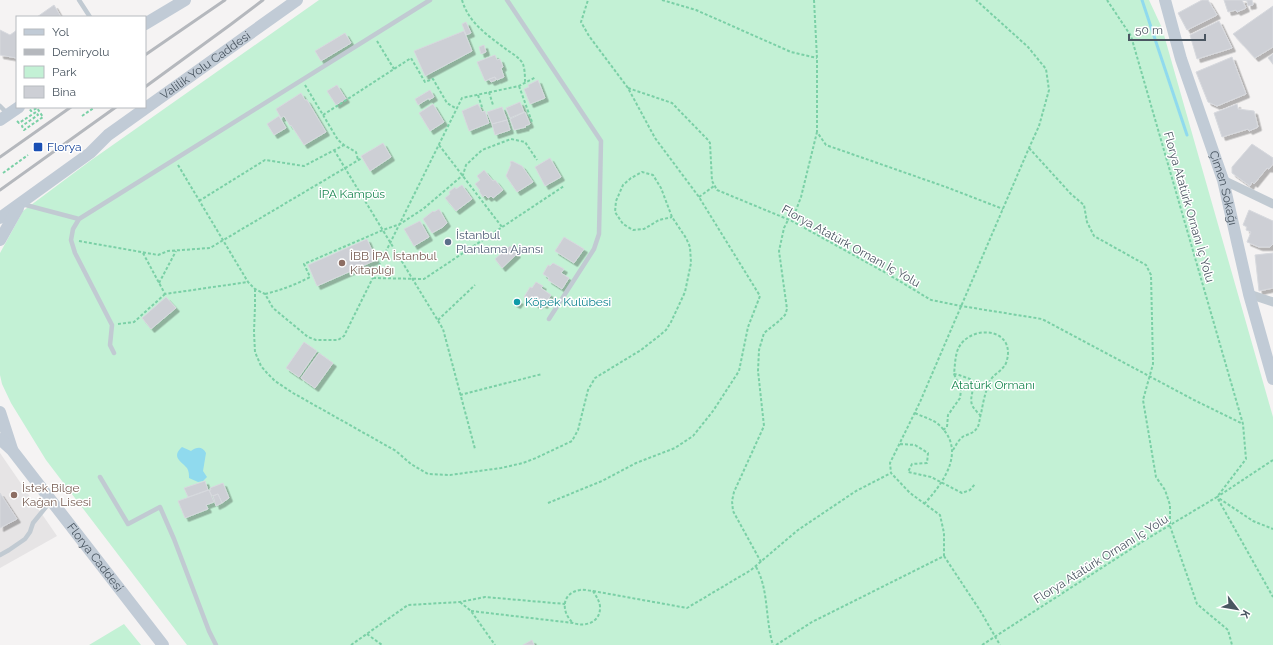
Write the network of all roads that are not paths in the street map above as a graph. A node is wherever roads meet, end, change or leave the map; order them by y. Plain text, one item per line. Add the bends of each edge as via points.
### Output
1 (86, 0) edge
2 (183, 0) edge
3 (297, 0) edge
4 (430, 0) edge
5 (507, 0) edge
6 (1165, 0) edge
7 (81, 2) edge
8 (89, 16) edge
9 (146, 23) edge
10 (24, 108) edge
11 (146, 108) edge
12 (146, 108) edge
13 (3, 114) edge
14 (1223, 180) junction
15 (21, 203) junction
16 (1273, 204) edge
17 (0, 218) edge
18 (79, 219) junction
19 (0, 240) edge
20 (1248, 294) junction
21 (1273, 302) edge
22 (549, 319) dead end
23 (114, 353) dead end
24 (1273, 379) edge
25 (0, 415) edge
26 (0, 439) edge
27 (12, 450) junction
28 (100, 477) dead end
29 (51, 500) junction
30 (0, 555) edge
31 (163, 645) edge
32 (216, 645) edge

1 - 7 lane
2 - 9 main road
3 - 11 main road, Valilik Yolu Caddesi
4 - 18 lane
5 - 22 lane via 601,141 599,234 594,249
6 - 14 main road, Çimen Sokağı via 1181,59
7 - 8 lane
10 - 13 main road
12 - 15 main road, Valilik Yolu Caddesi via 108,135 90,153
14 - 16 street
14 - 20 main road, Çimen Sokağı
15 - 17 main road, Valilik Yolu Caddesi
15 - 18 lane
15 - 19 main road
18 - 23 lane via 73,229 75,253 112,325 110,345
20 - 21 street
20 - 24 main road, Çimen Sokağı
25 - 27 main road, Florya Caddesi
26 - 27 main road, Florya Caddesi
27 - 29 main road, Florya Caddesi
28 - 32 lane via 128,524 160,507
29 - 30 lane via 33,523 25,539
29 - 31 main road, Florya Caddesi

